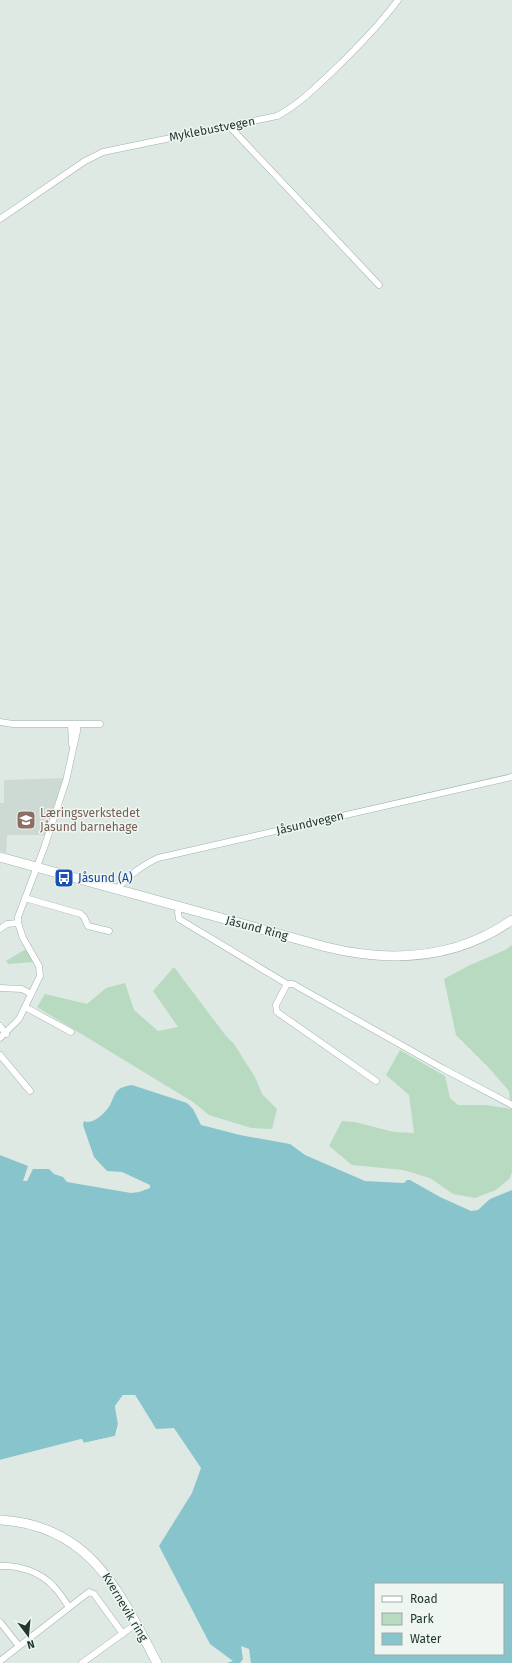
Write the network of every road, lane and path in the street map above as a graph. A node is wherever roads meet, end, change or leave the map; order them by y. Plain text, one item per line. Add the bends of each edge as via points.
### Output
1 (398, 0) edge
2 (229, 126) junction
3 (0, 219) edge
4 (379, 285) dead end
5 (0, 722) edge
6 (74, 724) junction
7 (100, 724) dead end
8 (512, 777) edge
9 (0, 857) edge
10 (37, 867) junction
11 (117, 889) junction
12 (26, 898) junction
13 (179, 906) junction
14 (512, 920) edge
15 (18, 922) junction
16 (0, 929) edge
17 (109, 931) dead end
18 (287, 984) junction
19 (0, 988) edge
20 (32, 994) junction
21 (25, 1008) junction
22 (0, 1026) edge
23 (71, 1032) dead end
24 (6, 1034) junction
25 (0, 1038) edge
26 (0, 1055) edge
27 (376, 1081) dead end
28 (30, 1091) dead end
29 (512, 1105) edge
30 (0, 1520) edge
31 (0, 1566) edge
32 (69, 1607) junction
33 (0, 1622) edge
34 (136, 1624) junction
35 (123, 1634) junction
36 (18, 1646) junction
37 (0, 1661) edge
38 (82, 1663) edge
39 (157, 1663) edge

1 - 2 street, Myklebustvegen via 360,45 292,108 277,116
2 - 3 street, Myklebustvegen via 96,155
2 - 4 street
5 - 6 street
6 - 7 street
6 - 10 street via 73,751 66,781
8 - 11 street, Jåsundvegen via 158,858
9 - 10 main road, Jåsund Ring
10 - 11 main road, Jåsund Ring
10 - 12 street
11 - 13 main road, Jåsund Ring
12 - 15 street via 18,914
12 - 17 street via 81,914 88,926
13 - 14 main road, Jåsund Ring via 326,947 382,956 422,955 456,948
13 - 18 street via 179,918
15 - 16 street via 7,924
15 - 20 street via 27,946 39,966 38,981
18 - 27 street via 276,1005 277,1012
18 - 29 street via 293,984
19 - 20 street via 22,988
20 - 21 street
21 - 23 street
21 - 24 street
22 - 24 street
24 - 25 street
26 - 28 street
30 - 34 main road, Kvernevik ring via 48,1530 75,1545 109,1578
31 - 32 street via 23,1568 47,1580
32 - 35 street via 91,1592
32 - 36 street
33 - 36 street
34 - 35 street
34 - 39 main road, Kvernevik ring
35 - 38 street
36 - 37 street

